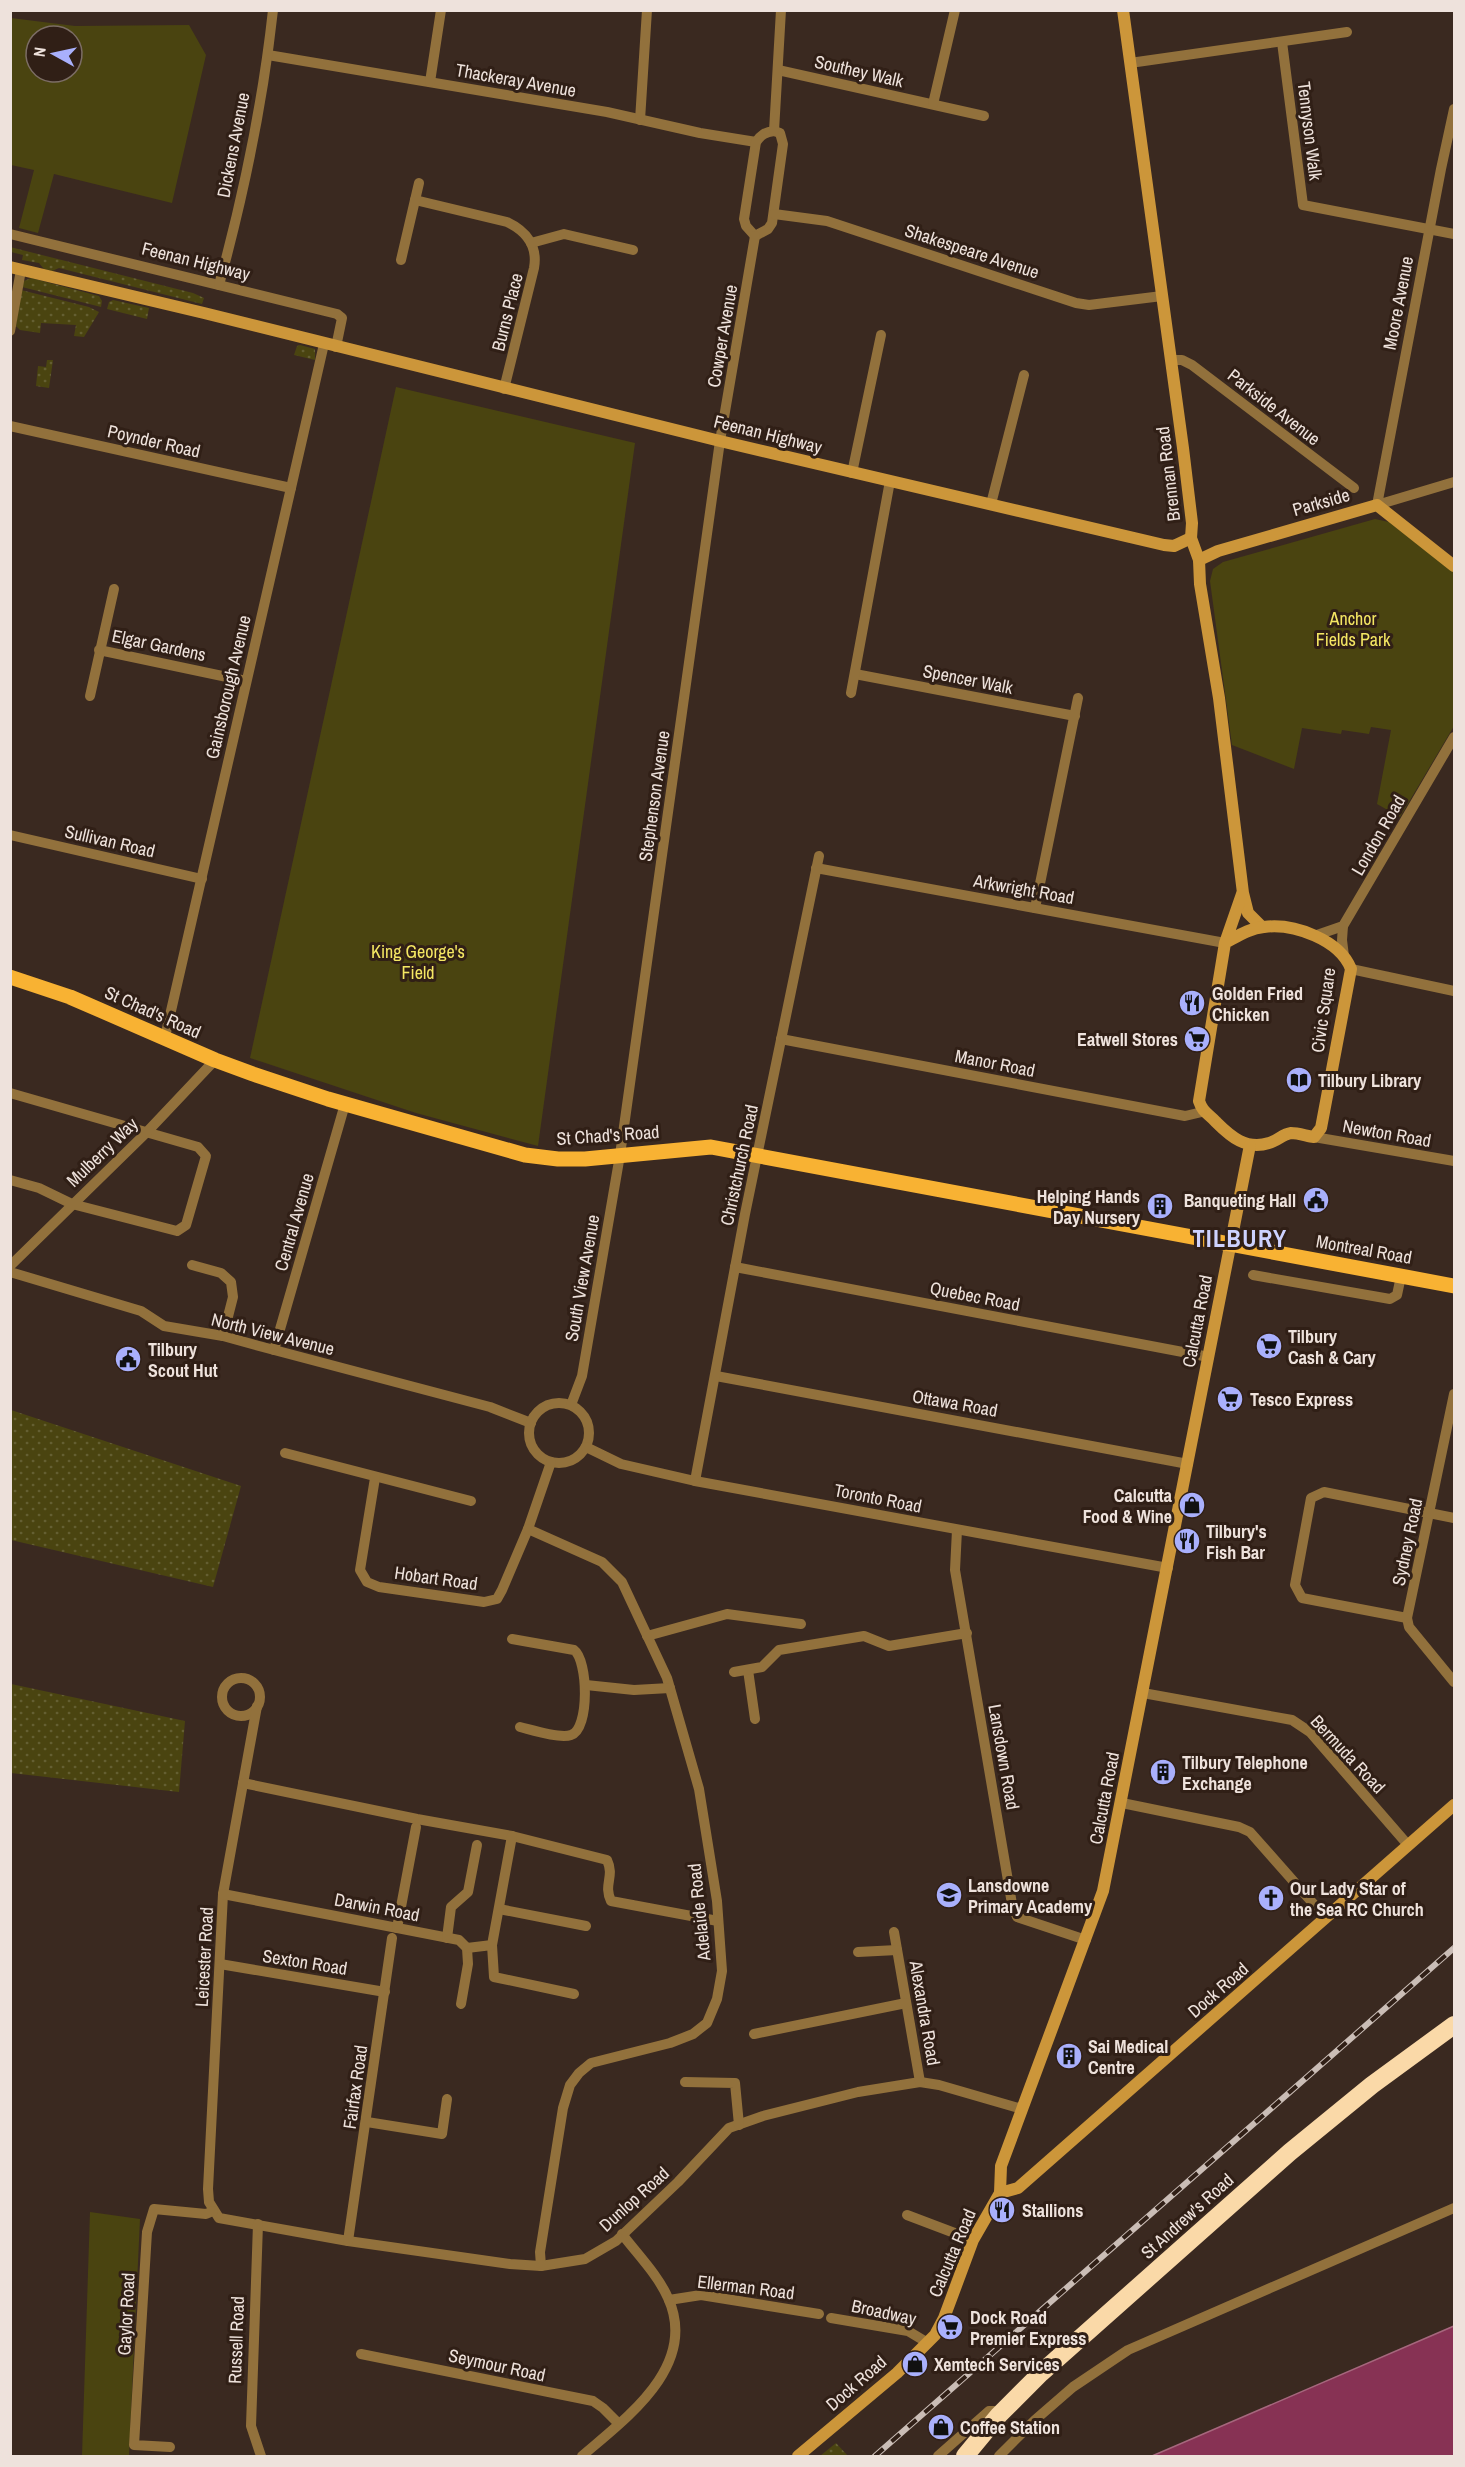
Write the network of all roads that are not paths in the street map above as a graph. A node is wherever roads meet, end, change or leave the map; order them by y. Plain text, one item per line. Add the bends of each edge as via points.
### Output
1 (273, 10) edge
2 (441, 10) edge
3 (647, 10) edge
4 (781, 10) edge
5 (956, 10) edge
6 (1123, 10) edge
7 (1347, 32) dead end
8 (1282, 42) junction
9 (268, 55) junction
10 (1130, 63) junction
11 (778, 70) junction
12 (430, 82) junction
13 (933, 104) junction
14 (1455, 109) edge
15 (984, 116) dead end
16 (640, 120) junction
17 (774, 131) junction
18 (756, 142) junction
19 (419, 183) dead end
20 (415, 200) junction
21 (774, 214) junction
22 (1430, 229) junction
23 (10, 234) edge
24 (1455, 234) edge
25 (755, 236) junction
26 (531, 243) junction
27 (633, 250) dead end
28 (401, 260) dead end
29 (16, 268) edge
30 (219, 285) junction
31 (1162, 296) junction
32 (10, 331) edge
33 (881, 335) dead end
34 (330, 345) junction
35 (1172, 360) junction
36 (1024, 375) dead end
37 (504, 389) junction
38 (10, 426) edge
39 (720, 441) junction
40 (852, 473) junction
41 (891, 481) junction
42 (1455, 482) edge
43 (291, 488) junction
44 (1354, 488) dead end
45 (990, 504) junction
46 (1377, 505) junction
47 (1191, 538) junction
48 (1199, 560) junction
49 (1455, 566) edge
50 (114, 589) dead end
51 (99, 650) junction
52 (855, 674) junction
53 (246, 681) junction
54 (851, 693) dead end
55 (90, 696) dead end
56 (1078, 698) dead end
57 (1075, 716) junction
58 (1455, 737) edge
59 (10, 835) edge
60 (819, 856) dead end
61 (816, 868) junction
62 (202, 879) junction
63 (1243, 893) junction
64 (1035, 908) junction
65 (1343, 926) junction
66 (1262, 927) junction
67 (1317, 935) junction
68 (1225, 943) junction
69 (1344, 956) junction
70 (1351, 969) junction
71 (10, 977) edge
72 (1455, 991) edge
73 (165, 1038) junction
74 (781, 1039) junction
75 (215, 1060) junction
76 (10, 1093) edge
77 (345, 1104) junction
78 (1203, 1112) junction
79 (146, 1133) junction
80 (1314, 1137) junction
81 (1250, 1145) junction
82 (758, 1154) junction
83 (620, 1155) junction
84 (1455, 1161) edge
85 (10, 1180) edge
86 (72, 1204) junction
87 (1230, 1244) junction
88 (192, 1265) dead end
89 (10, 1266) edge
90 (735, 1267) junction
91 (10, 1272) edge
92 (1253, 1275) dead end
93 (1401, 1276) junction
94 (1455, 1286) edge
95 (223, 1336) junction
96 (274, 1350) junction
97 (1209, 1357) junction
98 (716, 1376) junction
99 (1455, 1394) edge
100 (571, 1405) junction
101 (531, 1423) junction
102 (586, 1447) junction
103 (285, 1453) dead end
104 (551, 1462) junction
105 (1188, 1464) junction
106 (375, 1478) junction
107 (695, 1481) junction
108 (471, 1501) dead end
109 (1430, 1514) junction
110 (1455, 1518) edge
111 (528, 1529) junction
112 (957, 1530) junction
113 (1168, 1568) junction
114 (1407, 1618) junction
115 (801, 1624) dead end
116 (967, 1633) junction
117 (647, 1636) junction
118 (512, 1639) dead end
119 (748, 1670) junction
120 (734, 1672) dead end
121 (1455, 1682) edge
122 (586, 1685) junction
123 (670, 1688) junction
124 (1143, 1694) junction
125 (257, 1706) dead end
126 (755, 1719) dead end
127 (520, 1727) dead end
128 (243, 1783) junction
129 (1122, 1803) junction
130 (1455, 1805) edge
131 (416, 1827) dead end
132 (512, 1836) junction
133 (477, 1845) dead end
134 (1408, 1845) junction
135 (223, 1894) junction
136 (499, 1909) junction
137 (1326, 1918) junction
138 (718, 1921) junction
139 (586, 1926) dead end
140 (894, 1932) dead end
141 (395, 1933) junction
142 (447, 1938) junction
143 (1086, 1940) junction
144 (492, 1945) junction
145 (467, 1948) junction
146 (897, 1950) junction
147 (858, 1952) dead end
148 (220, 1964) junction
149 (384, 1992) junction
150 (574, 1994) dead end
151 (906, 2003) junction
152 (461, 2004) dead end
153 (1455, 2025) edge
154 (754, 2034) dead end
155 (685, 2082) dead end
156 (920, 2082) junction
157 (447, 2099) dead end
158 (1022, 2109) junction
159 (367, 2122) junction
160 (739, 2125) junction
161 (1000, 2193) junction
162 (1455, 2208) edge
163 (213, 2211) junction
164 (908, 2215) dead end
165 (258, 2224) junction
166 (622, 2234) junction
167 (973, 2240) junction
168 (348, 2241) junction
169 (541, 2266) junction
170 (669, 2300) junction
171 (819, 2314) dead end
172 (831, 2318) dead end
173 (932, 2338) junction
174 (361, 2354) dead end
175 (999, 2415) junction
176 (618, 2423) junction
177 (134, 2445) junction
178 (170, 2447) dead end
179 (133, 2457) edge
180 (261, 2457) edge
181 (582, 2457) edge
182 (798, 2457) edge
183 (938, 2457) edge
184 (965, 2457) edge
185 (999, 2457) edge

1 - 9 street, Dickens Avenue
2 - 12 street
3 - 16 street
4 - 11 street
5 - 13 street
6 - 10 street, Brennan Road
7 - 8 street
8 - 10 street
8 - 22 street, Tennyson Walk via 1303,205
9 - 12 street, Thackeray Avenue
9 - 30 street, Dickens Avenue
10 - 31 street, Brennan Road
11 - 13 street, Southey Walk
11 - 17 street
12 - 16 street, Thackeray Avenue
13 - 15 street, Southey Walk
14 - 22 street, Moore Avenue
16 - 18 street, Thackeray Avenue
17 - 18 street
17 - 21 street via 780,133 783,144
18 - 25 street, Cowper Avenue via 744,219
19 - 20 street
20 - 26 street via 507,222 519,228
20 - 28 street
21 - 25 street via 768,230
21 - 31 street, Shakespeare Avenue via 827,221 1076,303 1089,305
22 - 24 street
22 - 46 street, Moore Avenue
23 - 30 street, Feenan Highway
25 - 39 street, Cowper Avenue
26 - 27 street via 564,234
26 - 37 street, Burns Place via 536,258
29 - 32 street
29 - 34 street, Feenan Highway
30 - 34 street, Feenan Highway via 338,314 342,320
31 - 35 street, Brennan Road
33 - 40 street
34 - 37 street, Feenan Highway
34 - 43 street, Gainsborough Avenue
35 - 44 street, Parkside Avenue via 1192,365
35 - 47 street, Brennan Road
36 - 45 street
37 - 39 street, Feenan Highway
38 - 43 street, Poynder Road
39 - 40 street, Feenan Highway
39 - 83 street, Stephenson Avenue
40 - 41 street, Feenan Highway
41 - 45 street, Feenan Highway
41 - 52 street
42 - 46 street, Parkside
43 - 53 street, Gainsborough Avenue
45 - 47 street, Feenan Highway via 1169,546
46 - 48 street, Parkside
46 - 49 street
47 - 48 street, Brennan Road
48 - 63 street, Brennan Road
50 - 51 street, Elgar Gardens
51 - 53 street, Elgar Gardens
51 - 55 street, Elgar Gardens
52 - 54 street
52 - 57 street, Spencer Walk
53 - 62 street, Gainsborough Avenue
56 - 57 street
57 - 64 street
58 - 65 street, London Road
59 - 62 street, Sullivan Road
60 - 61 street, Christchurch Road
61 - 64 street, Arkwright Road
61 - 74 street, Christchurch Road
62 - 73 street, Gainsborough Avenue
63 - 66 street, Brennan Road via 1248,914
63 - 68 street
64 - 68 street, Arkwright Road
65 - 67 street
65 - 69 street
66 - 67 street, Civic Square
66 - 68 street, Civic Square
67 - 69 street, Civic Square
68 - 78 street via 1199,1101
69 - 70 street, Civic Square
70 - 72 street
70 - 80 street, Civic Square via 1321,1128
71 - 73 main road, St Chad's Road via 70,997
73 - 75 main road, St Chad's Road
74 - 78 street, Manor Road via 1185,1116
74 - 82 street, Christchurch Road
75 - 77 main road, St Chad's Road
75 - 79 street, Mulberry Way
76 - 79 street
77 - 83 main road, St Chad's Road via 525,1155 558,1159
77 - 96 street, Central Avenue
78 - 81 street via 1235,1139
79 - 86 street, Mulberry Way
79 - 86 street via 205,1152 182,1230 173,1231
80 - 81 street via 1289,1133 1269,1143
80 - 84 street, Newton Road
81 - 87 street
82 - 83 main road, St Chad's Road via 711,1147
82 - 87 main road, St Chad's Road
82 - 90 street, Christchurch Road
83 - 100 street, South View Avenue via 582,1376
85 - 86 street via 39,1188
86 - 89 street, Mulberry Way
87 - 93 main road, Montreal Road
87 - 97 street, Calcutta Road
88 - 95 street via 221,1274 231,1282 233,1297
90 - 97 street, Quebec Road
90 - 98 street, Christchurch Road
91 - 95 street, North View Avenue via 141,1311 164,1326
92 - 93 street via 1390,1299 1398,1295
93 - 94 main road, Montreal Road
95 - 96 street, North View Avenue
96 - 101 street, North View Avenue via 490,1407
97 - 105 street, Calcutta Road
98 - 105 street, Ottawa Road
98 - 107 street, Christchurch Road
99 - 109 street, Sydney Road
100 - 101 street via 554,1403 545,1407
100 - 102 street via 585,1417 589,1427
101 - 104 street via 531,1445
102 - 104 street via 572,1461
102 - 107 street, Toronto Road via 621,1464
103 - 106 street
104 - 111 street, Hobart Road
105 - 113 street, Calcutta Road
106 - 108 street
106 - 111 street, Hobart Road via 360,1570 367,1582 380,1587 484,1602 497,1599
107 - 112 street, Toronto Road
109 - 110 street
109 - 114 street, Sydney Road
109 - 114 street via 1324,1492 1311,1498 1295,1585 1302,1598
111 - 117 street, Adelaide Road via 602,1562 622,1582
112 - 113 street, Toronto Road
112 - 116 street, Lansdown Road via 955,1570
113 - 124 street, Calcutta Road
114 - 121 street via 1409,1627
115 - 117 street via 727,1614
116 - 119 street via 889,1646 864,1636 778,1650 762,1667
116 - 143 street, Lansdown Road via 1017,1917
117 - 123 street, Adelaide Road
118 - 122 street via 574,1650 581,1658
119 - 120 street
119 - 126 street
122 - 123 street via 633,1690
122 - 127 street via 581,1719 573,1735
123 - 138 street, Adelaide Road via 699,1789
124 - 129 street, Calcutta Road
124 - 134 street, Bermuda Road via 1292,1720 1310,1732
125 - 128 street, Leicester Road
128 - 132 street
128 - 135 street, Leicester Road
129 - 137 street via 1250,1832
129 - 143 street, Calcutta Road via 1103,1891
130 - 134 street, Dock Road
131 - 141 street, Fairfax Road
132 - 136 street
132 - 138 street via 607,1860 611,1869 607,1892 611,1901
133 - 142 street via 468,1892 451,1907
134 - 137 street, Dock Road
135 - 141 street, Darwin Road
135 - 148 street, Leicester Road
136 - 139 street
136 - 144 street
137 - 161 street, Dock Road via 1018,2188
138 - 169 street, Adelaide Road via 722,1971 707,2023 693,2034 670,2043 591,2063 570,2085 563,2108
140 - 146 street, Alexandra Road
141 - 142 street, Darwin Road
141 - 149 street, Fairfax Road
142 - 145 street, Darwin Road via 459,1940
143 - 158 street, Calcutta Road
144 - 145 street
144 - 150 street via 494,1977
145 - 152 street
146 - 147 street, Alexandra Road
146 - 151 street, Alexandra Road
148 - 149 street, Sexton Road
148 - 163 street, Leicester Road via 208,2189
149 - 159 street, Fairfax Road
151 - 154 street
151 - 156 street, Alexandra Road
153 - 175 highway, St Andrew's Road via 1372,2085 1290,2152
155 - 160 street via 735,2083
156 - 158 street, Dunlop Road
156 - 160 street, Dunlop Road via 858,2092
157 - 159 street via 442,2134
158 - 161 street, Calcutta Road via 1001,2166
159 - 168 street, Fairfax Road
160 - 166 street, Dunlop Road via 729,2128
161 - 167 street, Calcutta Road
162 - 185 street via 1128,2350 1073,2387
163 - 165 street, Dunlop Road via 227,2221
163 - 177 street, Gaylor Road via 206,2214 154,2209 147,2232
164 - 167 street
165 - 168 street, Dunlop Road
165 - 180 street, Russell Road via 251,2426
166 - 169 street, Dunlop Road via 585,2259
166 - 170 street via 661,2283
167 - 173 street, Calcutta Road via 945,2318
168 - 169 street, Dunlop Road
170 - 171 street, Ellerman Road via 701,2295
170 - 176 street via 675,2327 667,2368 646,2398
172 - 173 street, Broadway
173 - 182 street, Dock Road
174 - 176 street, Seymour Road via 593,2402
175 - 183 street via 989,2411
175 - 184 highway, St Andrew's Road
176 - 181 street
177 - 178 street
177 - 179 street

